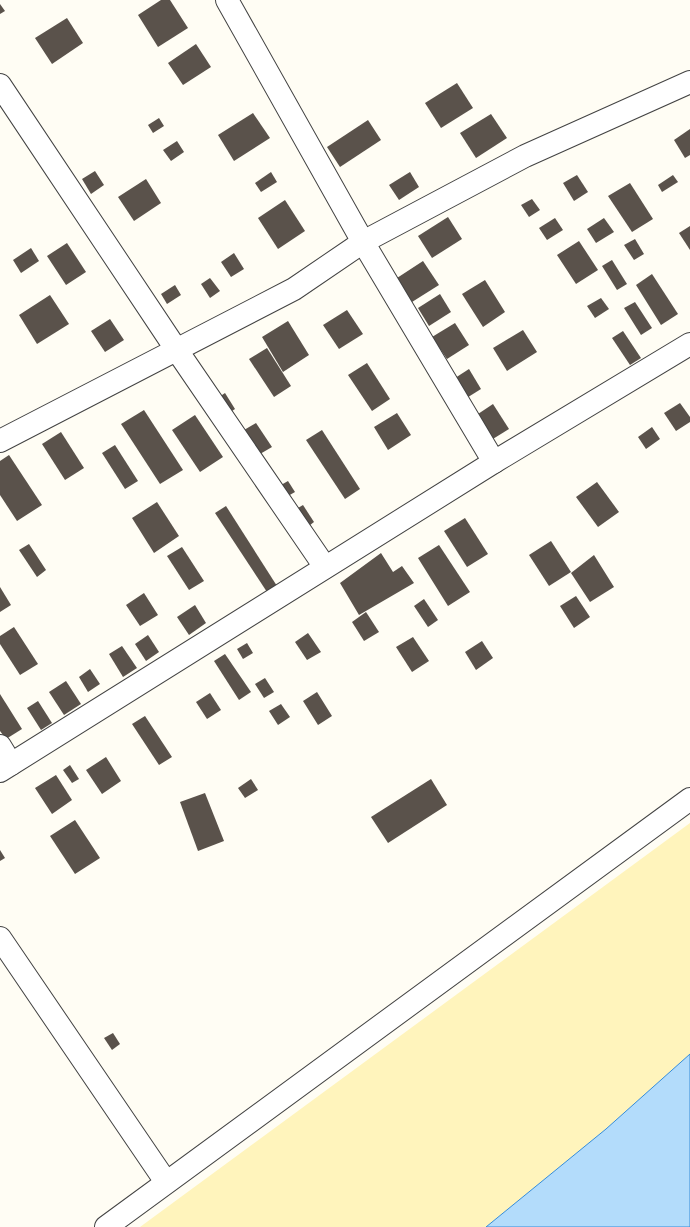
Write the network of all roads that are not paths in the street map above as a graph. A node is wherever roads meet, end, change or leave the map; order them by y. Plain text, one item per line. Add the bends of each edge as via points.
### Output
1 (227, 0) edge
2 (690, 82) edge
3 (0, 85) edge
4 (363, 242) junction
5 (690, 344) edge
6 (176, 349) junction
7 (0, 441) edge
8 (494, 462) junction
9 (325, 567) junction
10 (4, 760) edge
11 (690, 799) edge
12 (0, 938) edge
13 (166, 1182) junction
14 (106, 1227) edge

1 - 4 street
2 - 4 street via 525,156
3 - 6 street
4 - 6 street via 294,289
4 - 8 street
5 - 8 street
6 - 7 street
6 - 9 street
8 - 9 street
9 - 10 street
11 - 13 street
12 - 13 street
13 - 14 street

